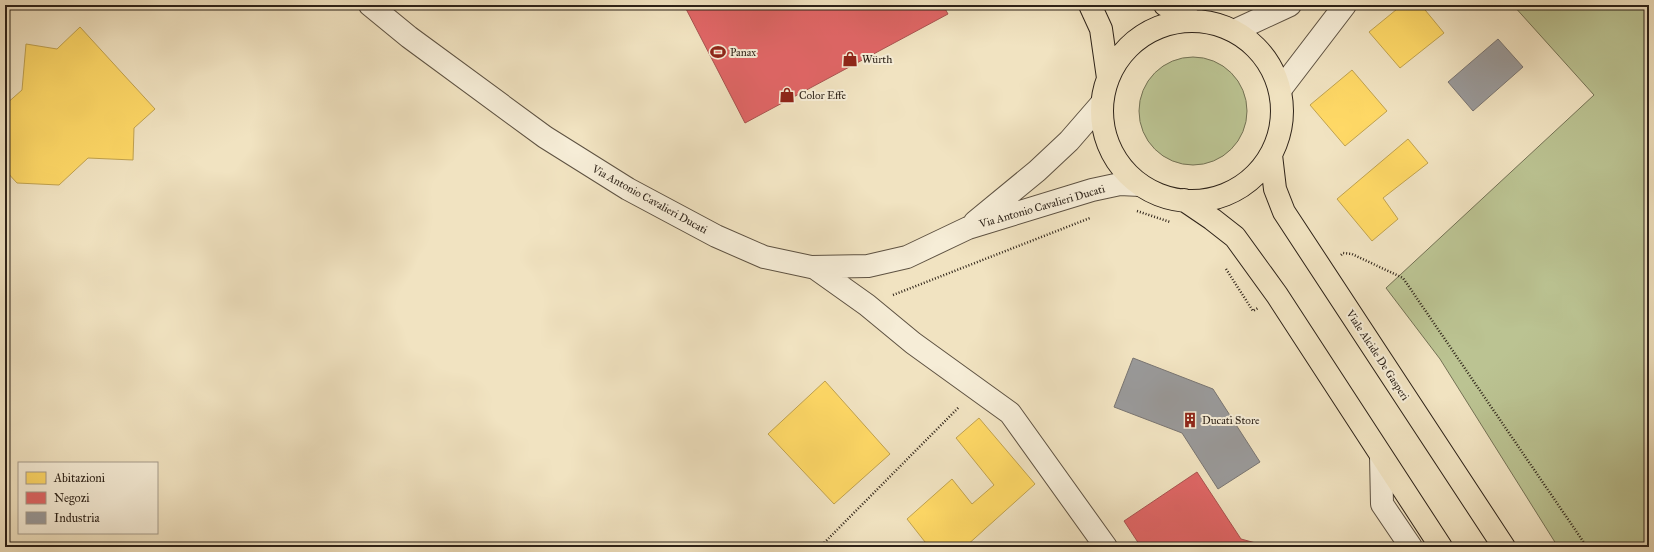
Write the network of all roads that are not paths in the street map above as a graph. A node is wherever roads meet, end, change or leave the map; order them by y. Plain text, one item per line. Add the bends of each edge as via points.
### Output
1 (370, 5) edge
2 (1090, 5) edge
3 (1165, 5) edge
4 (1290, 5) edge
5 (1345, 5) edge
6 (1192, 20) junction
7 (1234, 31) junction
8 (1108, 78) junction
9 (1280, 90) junction
10 (1102, 102) junction
11 (1271, 155) junction
12 (1140, 185) junction
13 (1184, 200) junction
14 (968, 228) junction
15 (815, 268) junction
16 (1382, 456) junction
17 (1106, 547) edge
18 (1411, 547) edge
19 (1441, 547) edge
20 (1504, 547) edge

1 - 15 street, Via Antonio Cavalieri Ducati via 408,37 545,137 628,189 716,236 764,257
2 - 8 main road via 1101,29
3 - 6 main road
4 - 7 street
5 - 9 street
6 - 7 main road via 1214,23
6 - 8 main road via 1174,22 1141,36 1116,62
7 - 9 main road via 1264,56 1274,72
8 - 10 main road
9 - 11 main road via 1283,112 1279,134
10 - 12 main road via 1108,144 1117,162
10 - 14 street, Via Antonio Cavalieri Ducati via 1069,141
11 - 13 main road via 1261,169 1234,190 1218,197
11 - 20 main road, Viale Alcide De Gasperi via 1275,189 1284,212
12 - 13 main road via 1166,196
12 - 14 street, Via Antonio Cavalieri Ducati via 1120,184 1092,190
13 - 16 main road via 1235,237
14 - 15 street, Via Antonio Cavalieri Ducati via 908,257 868,266
15 - 17 street via 1010,414
16 - 18 street via 1382,504
16 - 19 main road

